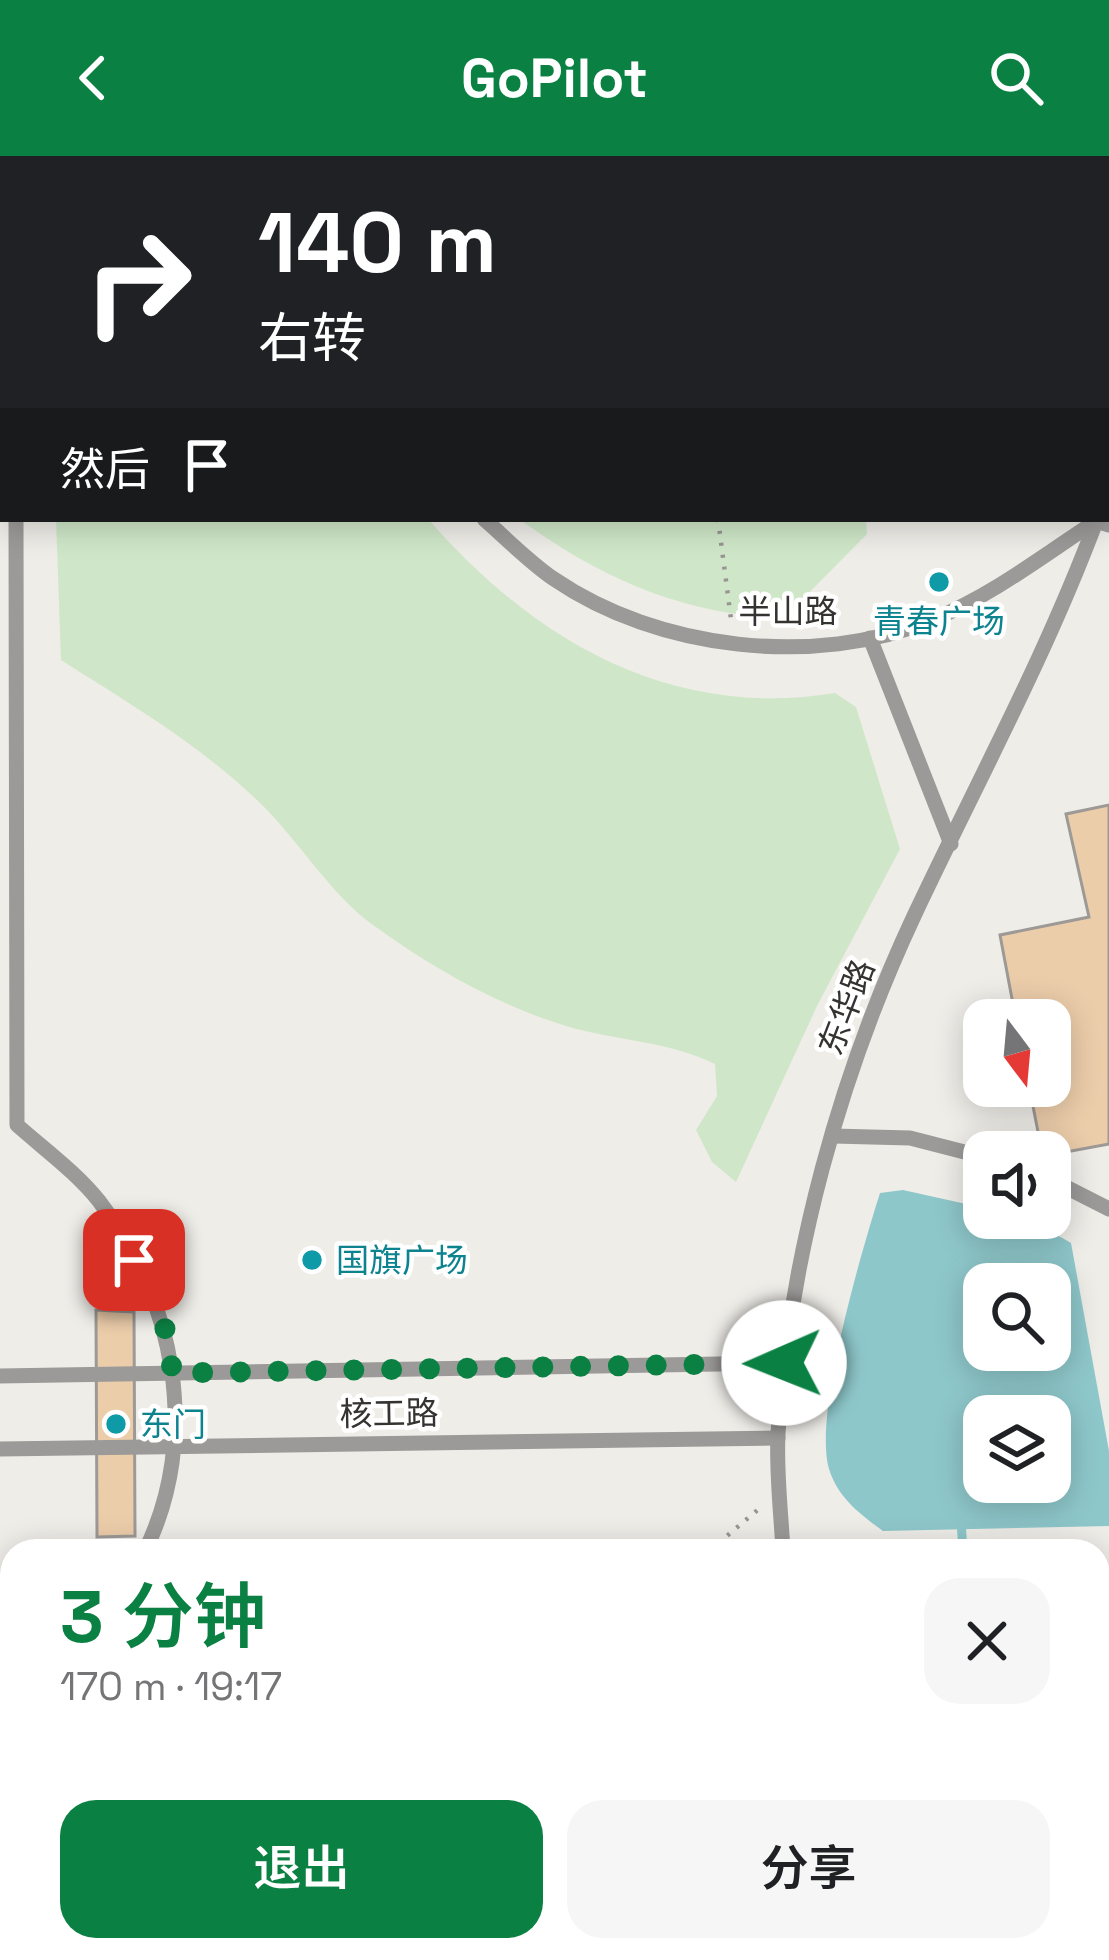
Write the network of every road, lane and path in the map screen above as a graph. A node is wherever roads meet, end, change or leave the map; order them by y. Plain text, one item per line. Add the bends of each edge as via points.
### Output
1 (16, 522) edge
2 (488, 522) edge
3 (718, 522) edge
4 (1093, 522) edge
5 (1095, 522) edge
6 (870, 638) junction
7 (734, 642) junction
8 (951, 844) junction
9 (833, 1136) junction
10 (963, 1152) edge
11 (1071, 1190) edge
12 (1109, 1209) edge
13 (784, 1363) junction
14 (172, 1373) junction
15 (0, 1376) edge
16 (778, 1438) junction
17 (175, 1445) junction
18 (0, 1449) edge
19 (780, 1496) junction
20 (148, 1539) edge
21 (722, 1539) edge
22 (782, 1539) edge

1 - 14 lane via 17,1125 98,1200 152,1290
2 - 7 lane, 半山路 via 554,579 624,615
3 - 7 path
4 - 6 lane, 半山路 via 989,592
5 - 8 lane, 东华路 via 1053,637
6 - 7 lane, 半山路
6 - 8 lane
8 - 9 lane, 东华路 via 879,1001
9 - 10 lane via 910,1138
9 - 13 lane, 东华路
11 - 12 lane
13 - 14 lane, 核工路
13 - 16 lane, 东华路
14 - 15 lane, 核工路
14 - 17 lane
16 - 17 lane, 核工路
16 - 19 lane, 东华路
17 - 18 lane, 核工路
17 - 20 lane
19 - 21 path
19 - 22 lane, 东华路

